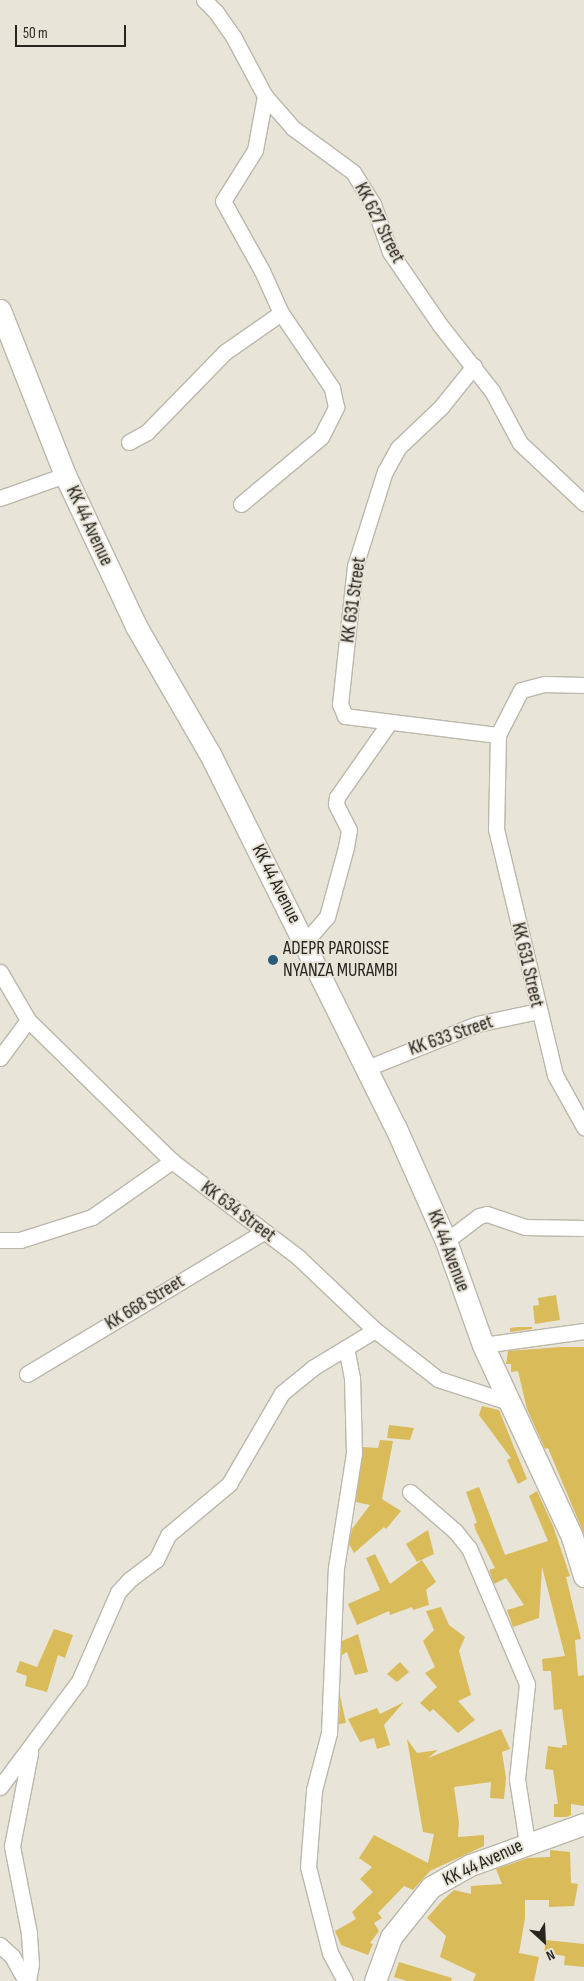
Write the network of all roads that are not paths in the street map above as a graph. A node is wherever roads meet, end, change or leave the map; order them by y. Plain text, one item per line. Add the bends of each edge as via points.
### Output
1 (204, 0) edge
2 (265, 96) junction
3 (0, 310) edge
4 (281, 313) junction
5 (474, 366) junction
6 (130, 442) dead end
7 (65, 475) junction
8 (0, 498) edge
9 (584, 503) edge
10 (241, 504) dead end
11 (584, 685) edge
12 (389, 723) junction
13 (498, 735) junction
14 (305, 942) junction
15 (0, 972) edge
16 (538, 1011) junction
17 (28, 1020) junction
18 (0, 1058) edge
19 (367, 1068) junction
20 (584, 1127) edge
21 (172, 1161) junction
22 (584, 1228) edge
23 (263, 1232) junction
24 (0, 1240) edge
25 (446, 1241) junction
26 (375, 1330) junction
27 (584, 1331) edge
28 (483, 1346) junction
29 (346, 1348) junction
30 (27, 1374) dead end
31 (512, 1403) junction
32 (410, 1492) dead end
33 (584, 1576) edge
34 (31, 1749) junction
35 (0, 1787) edge
36 (584, 1824) edge
37 (527, 1843) junction
38 (0, 1945) edge
39 (27, 1981) edge
40 (345, 1981) edge
41 (375, 1981) edge

1 - 2 street, KK 627 Street via 234,38
2 - 4 street via 255,150 223,201
2 - 5 street, KK 627 Street via 293,128 353,172 373,204 390,252 440,325
3 - 7 main road, KK 44 Avenue
4 - 6 street via 225,352 147,432
4 - 10 street via 326,377 336,407 321,437
5 - 9 street, KK 627 Street via 520,443
5 - 12 street, KK 631 Street via 441,408 398,448 385,471 355,566 342,711 345,716
7 - 8 street
7 - 14 main road, KK 44 Avenue via 136,626 210,754
11 - 13 street, KK 631 Street via 544,684 521,690
12 - 13 street, KK 631 Street
12 - 14 street via 337,797 336,804 349,830 346,847 327,917
13 - 16 street, KK 631 Street via 496,829
14 - 19 main road, KK 44 Avenue
15 - 17 street, KK 634 Street
16 - 19 street, KK 633 Street via 477,1024
16 - 20 street, KK 631 Street via 555,1074
17 - 18 street
17 - 21 street, KK 634 Street
19 - 25 main road, KK 44 Avenue
21 - 23 street, KK 634 Street
21 - 24 street via 92,1217 20,1240
22 - 25 street via 525,1228 487,1214 479,1216
23 - 26 street, KK 634 Street via 298,1256
23 - 30 street, KK 668 Street
25 - 28 main road, KK 44 Avenue
26 - 29 street
26 - 31 street, KK 634 Street via 438,1379
27 - 28 street
28 - 31 main road, KK 44 Avenue
29 - 34 street via 282,1392 229,1484 168,1535 156,1560 118,1592 79,1681
29 - 40 street via 352,1378 354,1453 336,1568 329,1733 314,1790 308,1867 330,1953
31 - 33 main road, KK 44 Avenue via 572,1537
32 - 37 street via 455,1531 469,1548 526,1684 517,1778
34 - 35 street
34 - 39 street via 12,1846 29,1933 31,1964
36 - 37 main road, KK 44 Avenue
37 - 41 main road, KK 44 Avenue via 470,1865 431,1887 391,1937
38 - 39 street via 12,1956

